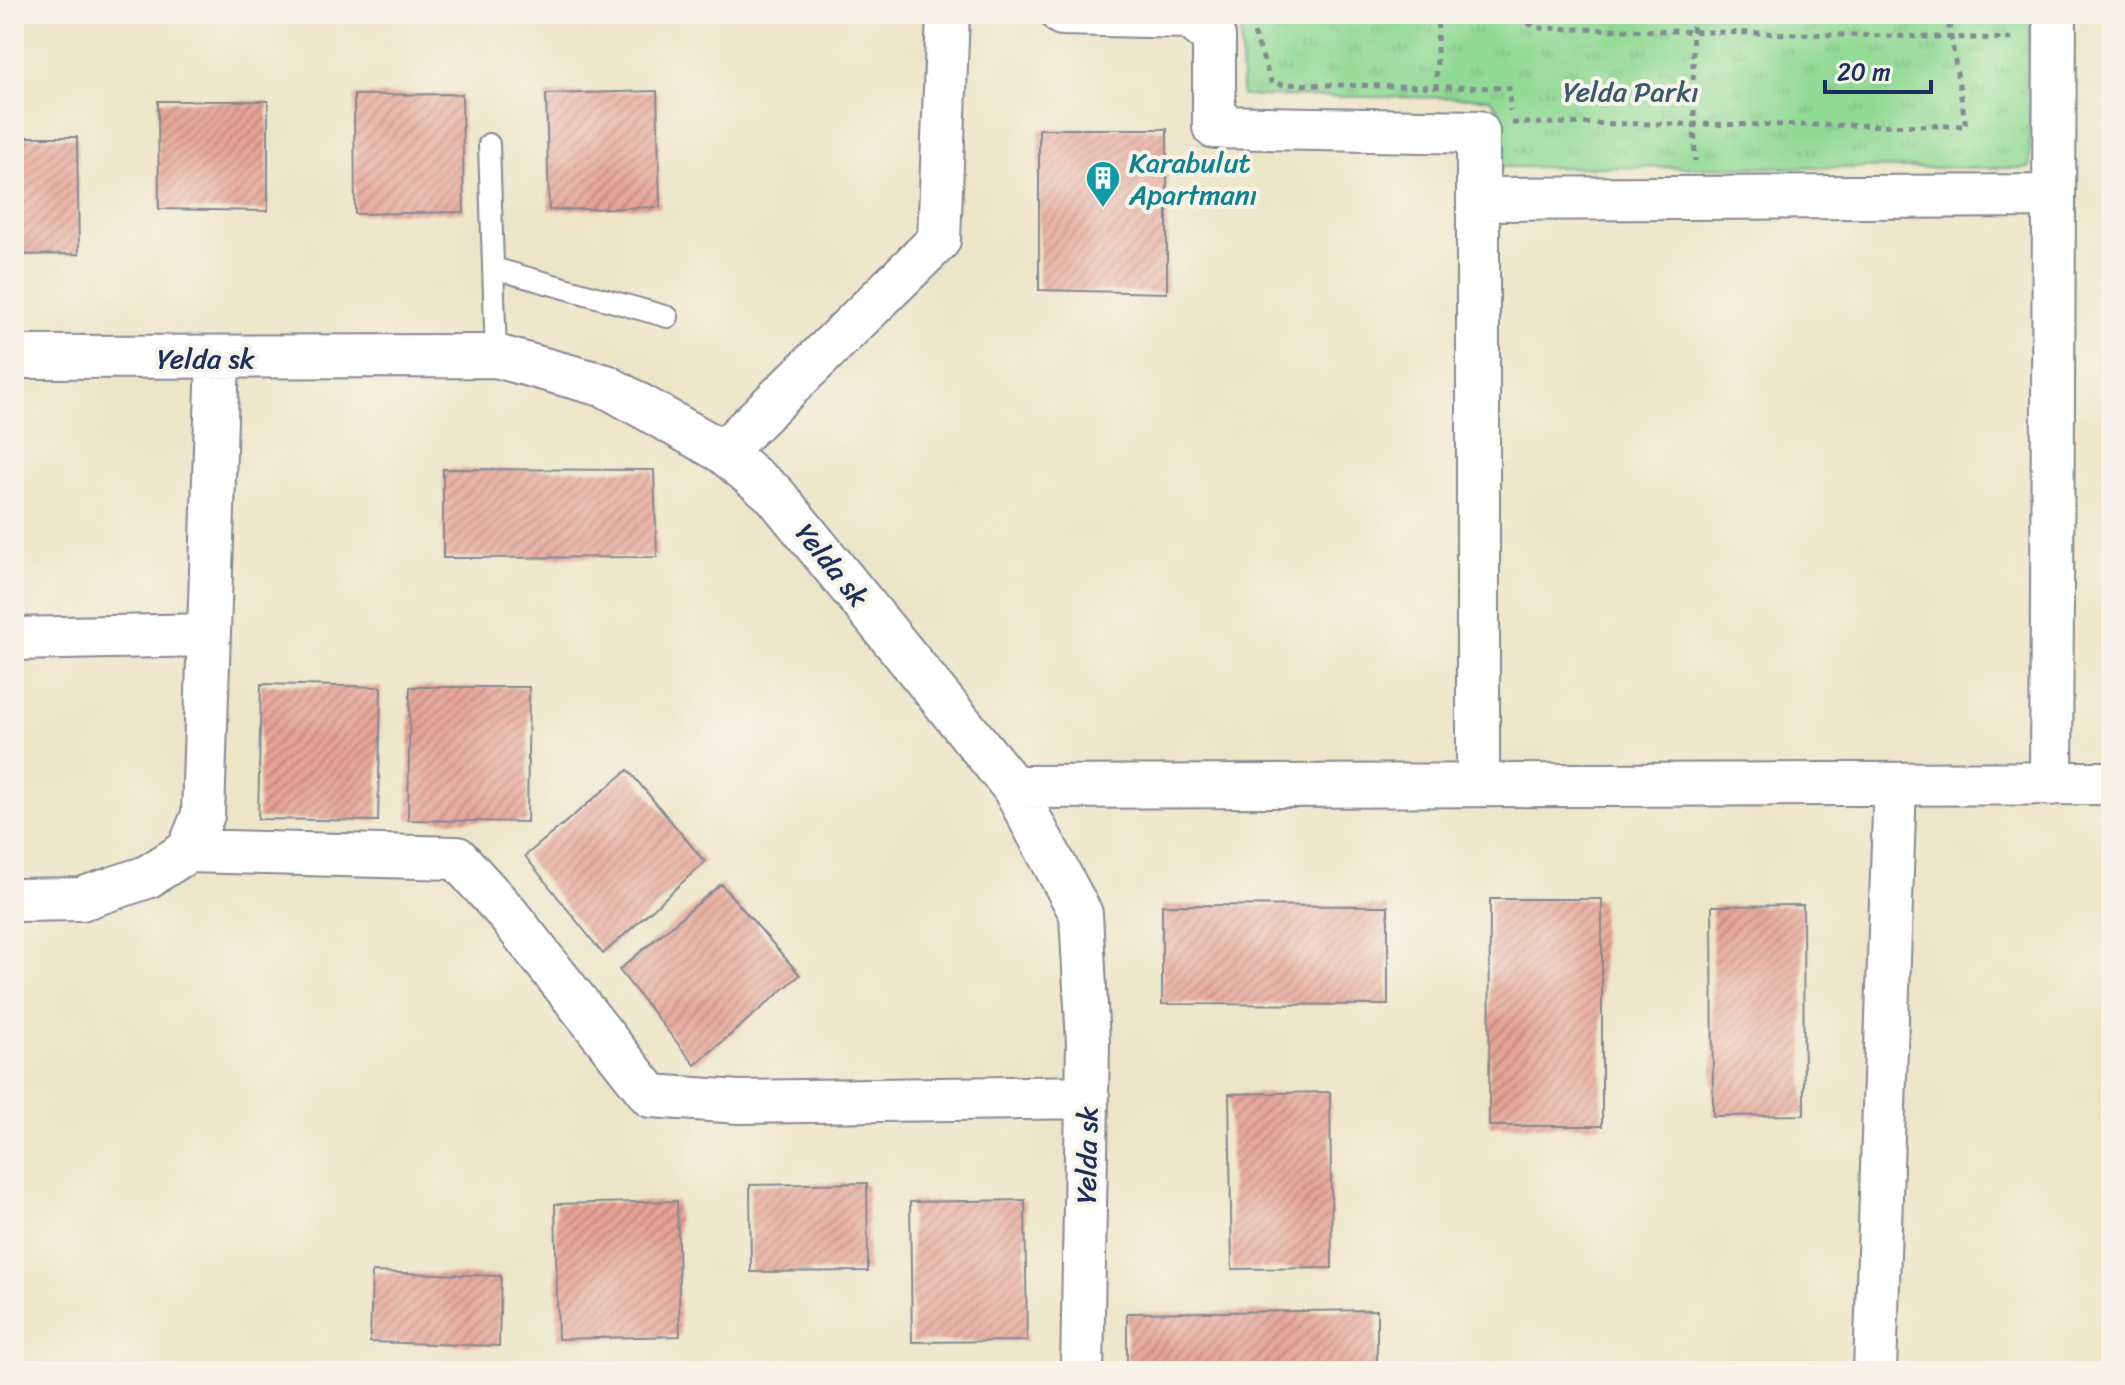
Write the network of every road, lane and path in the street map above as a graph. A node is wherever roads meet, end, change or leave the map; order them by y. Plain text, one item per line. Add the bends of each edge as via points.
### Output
1 (948, 14) edge
2 (1062, 14) edge
3 (1438, 14) edge
4 (1521, 14) edge
5 (1692, 14) edge
6 (1947, 14) edge
7 (2055, 27) edge
8 (1252, 28) dead end
9 (1692, 32) junction
10 (1951, 38) junction
11 (1436, 87) junction
12 (1693, 125) junction
13 (1436, 131) junction
14 (489, 144) dead end
15 (2053, 196) junction
16 (1696, 198) junction
17 (1478, 199) junction
18 (493, 268) junction
19 (668, 317) dead end
20 (496, 356) junction
21 (14, 357) edge
22 (218, 357) junction
23 (723, 452) junction
24 (209, 635) junction
25 (14, 639) edge
26 (2111, 783) edge
27 (1895, 784) junction
28 (2051, 784) junction
29 (1478, 785) junction
30 (1013, 787) junction
31 (188, 851) junction
32 (14, 900) edge
33 (1088, 1097) junction
34 (1082, 1371) edge
35 (1875, 1371) edge

1 - 23 street via 939,240
2 - 13 street via 1189,17 1214,37 1214,127
3 - 11 path
4 - 9 path via 1536,28
5 - 9 path
6 - 10 path
7 - 10 path
7 - 15 street
8 - 11 path via 1272,84
9 - 10 path
9 - 12 path
10 - 12 path via 1966,126
11 - 12 path via 1509,88 1510,123
11 - 13 path
12 - 16 path
13 - 17 street via 1478,132
14 - 18 lane
15 - 16 street
15 - 28 street
16 - 17 street
17 - 29 street
18 - 19 lane
18 - 20 lane
20 - 22 street, Yelda sk
20 - 23 street, Yelda sk via 606,386
21 - 22 street, Yelda sk
22 - 24 street
23 - 30 street, Yelda sk via 775,495
24 - 25 street
24 - 31 street via 203,815
26 - 28 street
27 - 28 street
27 - 29 street
27 - 35 street
29 - 30 street
30 - 33 street, Yelda sk via 1081,914
31 - 32 street via 147,877 81,899
31 - 33 street via 457,858 651,1096 740,1102
33 - 34 street, Yelda sk

